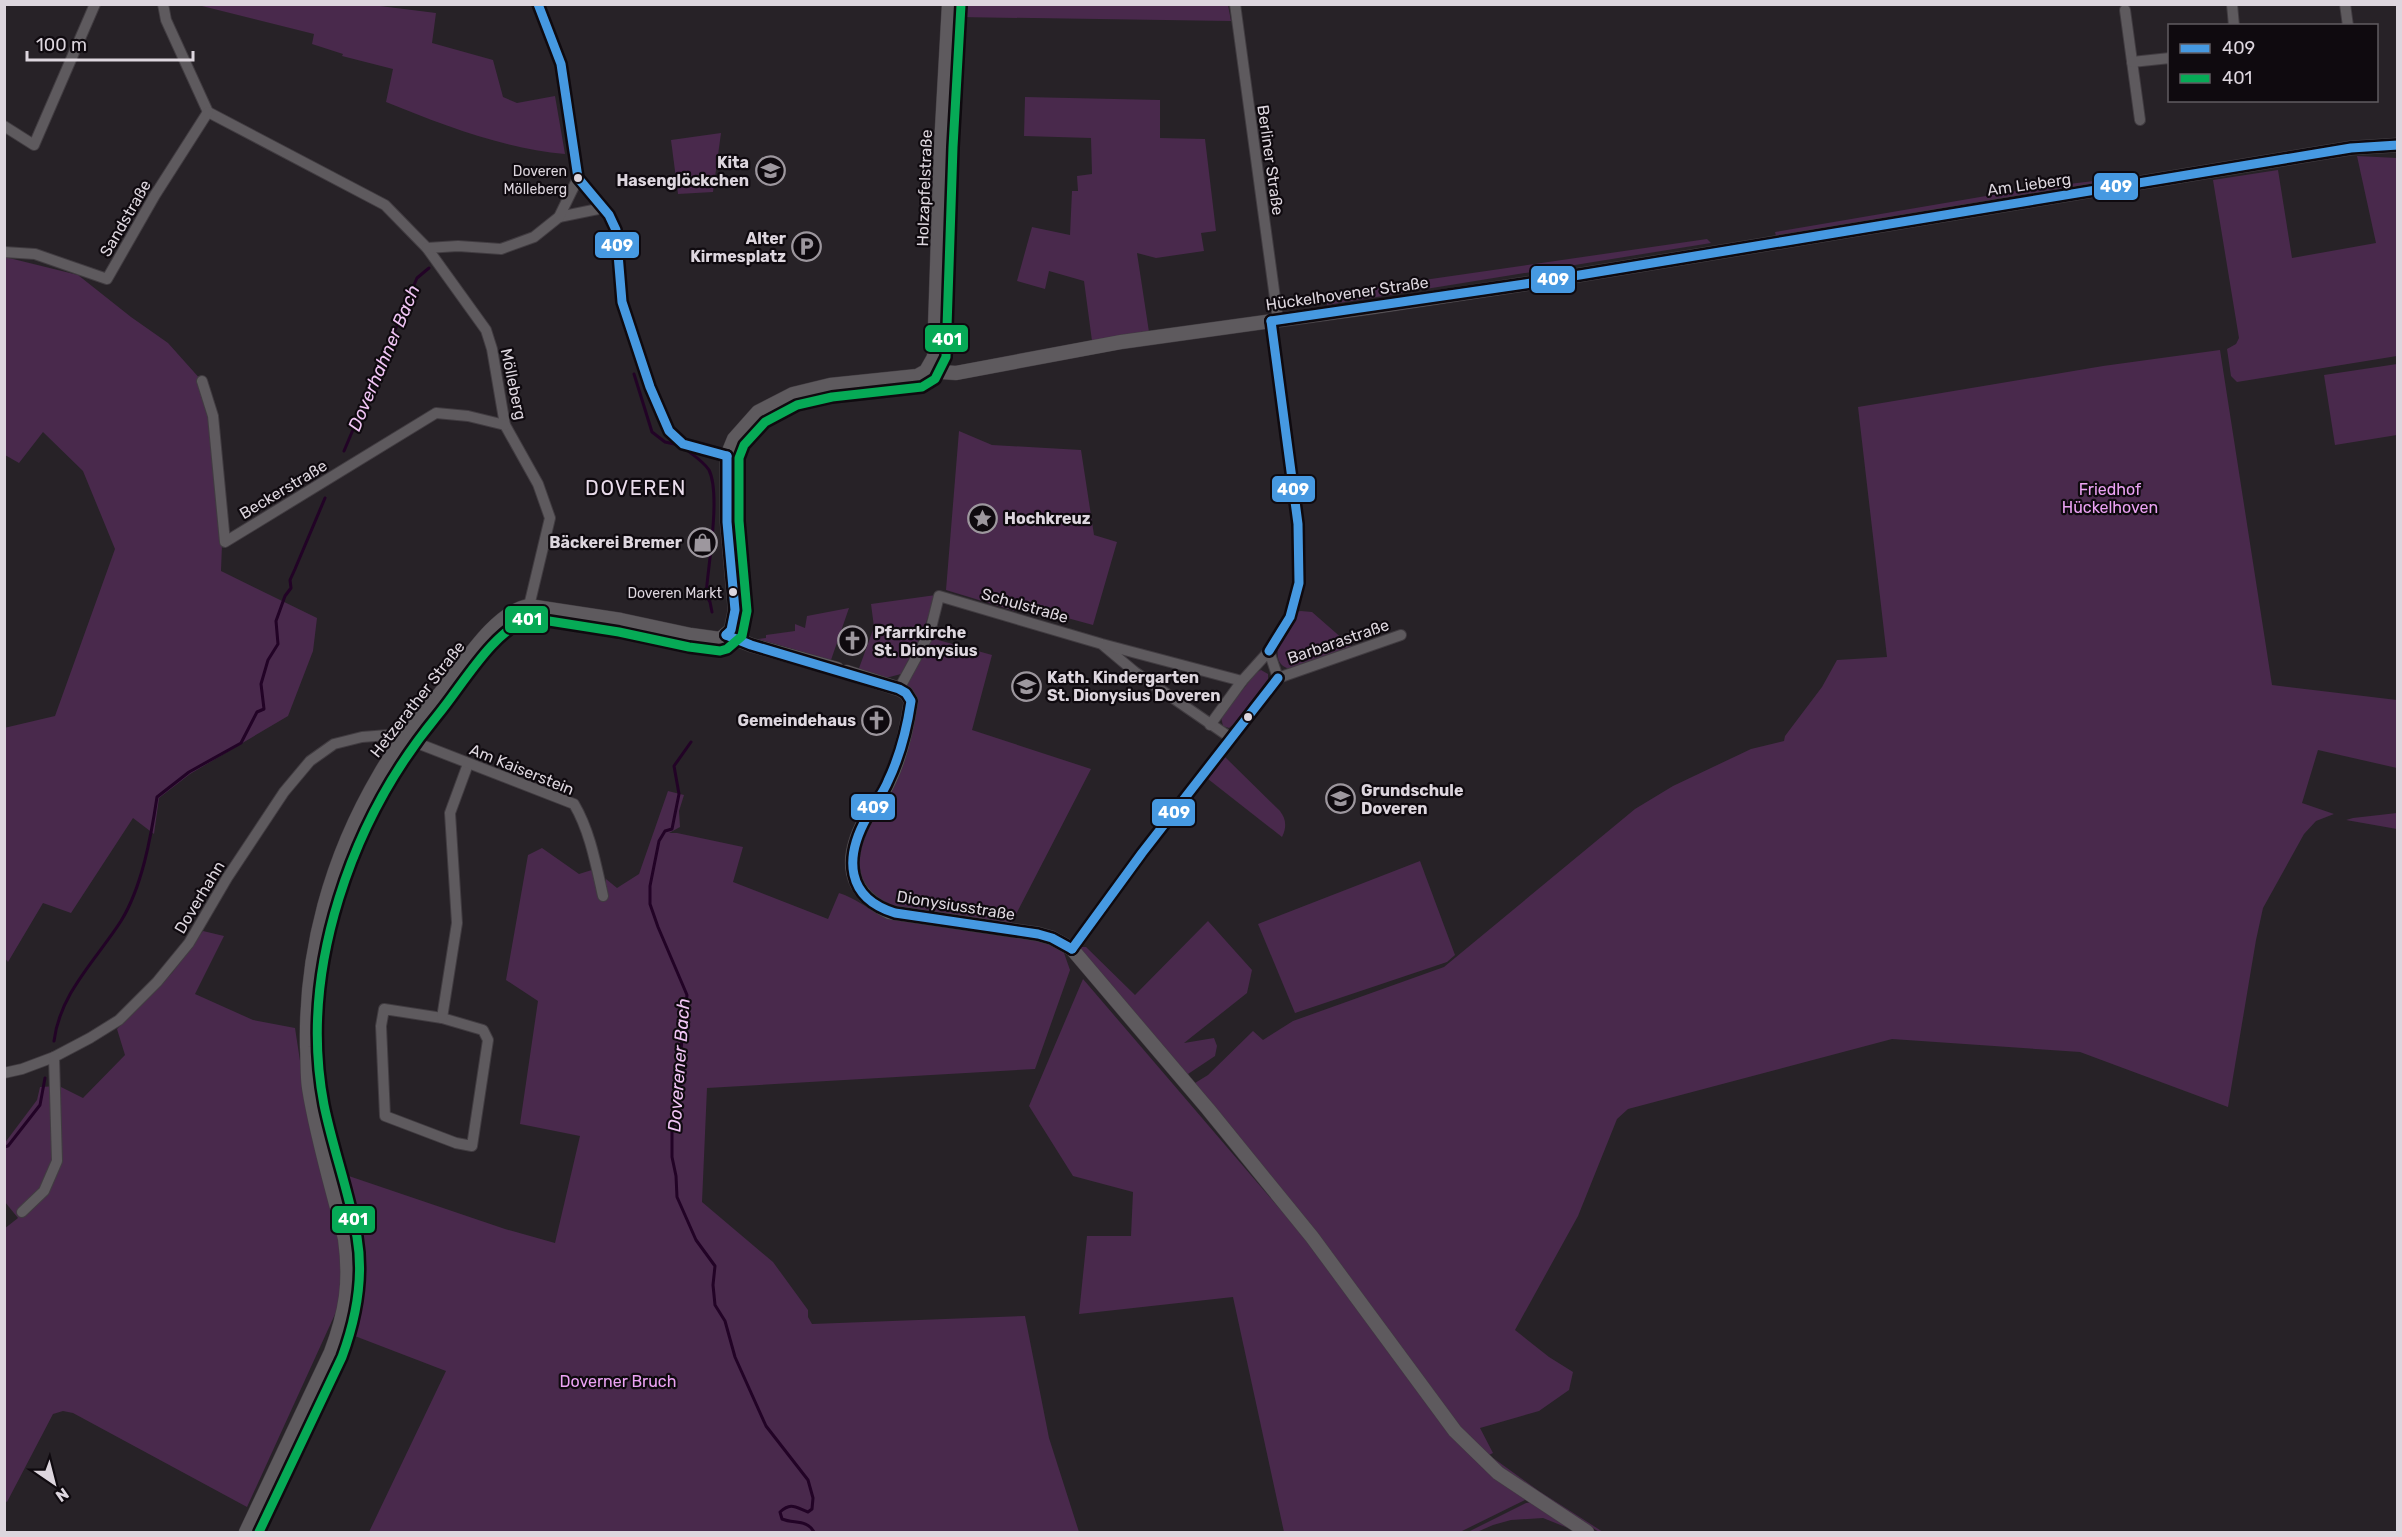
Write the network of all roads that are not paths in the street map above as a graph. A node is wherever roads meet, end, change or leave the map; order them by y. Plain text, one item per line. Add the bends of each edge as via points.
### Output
1 (94, 4) edge
2 (163, 4) edge
3 (538, 4) edge
4 (949, 4) edge
5 (1234, 4) edge
6 (2232, 4) edge
7 (2345, 4) edge
8 (2126, 10) dead end
9 (2234, 24) edge
10 (2348, 24) edge
11 (2168, 58) edge
12 (2132, 63) junction
13 (208, 112) junction
14 (2140, 120) dead end
15 (4, 126) edge
16 (2397, 145) edge
17 (578, 178) junction
18 (603, 208) junction
19 (559, 218) junction
20 (1773, 242) joint
21 (427, 248) junction
22 (4, 252) edge
23 (1275, 320) junction
24 (926, 371) junction
25 (202, 381) dead end
26 (506, 424) junction
27 (727, 456) junction
28 (529, 606) junction
29 (726, 635) junction
30 (1401, 635) dead end
31 (1102, 644) junction
32 (1269, 651) junction
33 (1278, 678) junction
34 (1242, 681) junction
35 (900, 689) junction
36 (1210, 725) junction
37 (404, 738) junction
38 (1231, 738) junction
39 (468, 764) junction
40 (603, 896) dead end
41 (1072, 949) junction
42 (442, 1018) junction
43 (54, 1057) junction
44 (4, 1073) edge
45 (22, 1212) dead end
46 (246, 1533) edge
47 (1587, 1533) edge

1 - 15 street via 34,145
2 - 13 street via 166,20
3 - 17 street via 561,64
4 - 24 street, Holzapfelstraße via 934,357
5 - 23 street, Berliner Straße
6 - 9 street
7 - 10 street
8 - 12 street
11 - 12 street
12 - 14 street
13 - 21 street, Mölleberg via 386,205
13 - 22 street, Sandstraße via 107,279 35,254
16 - 20 street, Am Lieberg via 2351,148
17 - 18 street
17 - 19 street
18 - 19 street
18 - 27 street via 616,230 622,302 669,431 683,444
19 - 21 street via 534,237 501,249
20 - 23 street, Hückelhovener Straße via 1373,308
21 - 26 street, Mölleberg via 486,330
23 - 24 street, Hückelhovener Straße via 1121,342 956,373
23 - 32 street, Barbarastraße via 1298,524 1299,584 1290,617
24 - 27 street, Hückelhovener Straße via 917,376 830,385 793,394 758,412 734,439
25 - 26 street, Beckerstraße via 213,416 225,542 436,414
26 - 28 street, Mölleberg via 538,483 550,518
27 - 29 street via 727,522 735,610 731,630
28 - 29 street via 691,635 720,639
28 - 37 street, Hetzerather Straße via 505,617
29 - 35 street
30 - 33 street, Barbarastraße
31 - 34 street, Schulstraße
31 - 35 street, Schulstraße via 939,596 930,632
31 - 36 street, Schulstraße
32 - 33 street, Barbarastraße
32 - 34 street, Barbarastraße
33 - 38 street
34 - 36 street, Barbarastraße
35 - 41 street, Dionysiusstraße via 911,701 907,728 889,781 855,844 852,870 860,892 889,912 1038,934
36 - 38 street, Schulstraße
37 - 39 street, Am Kaiserstein
37 - 43 street, Doverhahn via 362,737 334,744 310,761 284,792 189,943 164,974 119,1020
37 - 46 street, Hetzerather Straße via 381,772 340,856 314,946 308,994 309,1088 348,1261 348,1295 331,1352
38 - 41 street
39 - 40 street, Am Kaiserstein via 574,804 594,857
39 - 42 street via 450,813 457,923
41 - 47 street, Dionysiusstraße via 1312,1238 1467,1445 1498,1473
42 - 42 street via 384,1009 381,1026 385,1116 472,1146 488,1040 483,1030
43 - 44 street, Doverhahn
43 - 45 street via 57,1161 44,1191

